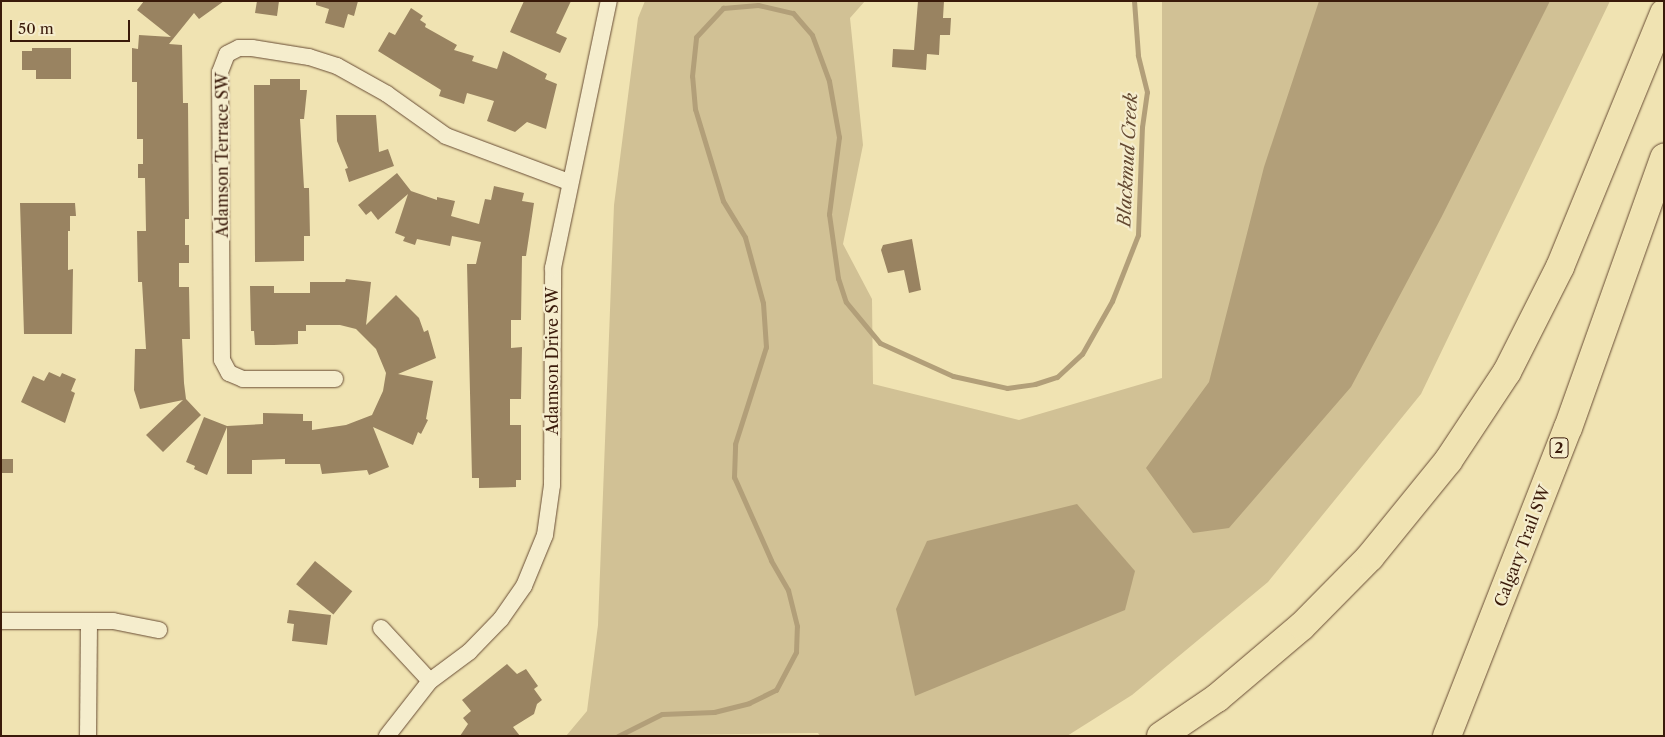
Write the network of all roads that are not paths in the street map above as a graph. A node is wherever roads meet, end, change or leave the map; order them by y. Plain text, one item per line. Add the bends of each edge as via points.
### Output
1 (609, 1) edge
2 (1664, 14) edge
3 (1664, 158) edge
4 (569, 182) junction
5 (335, 379) dead end
6 (1, 621) edge
7 (89, 621) junction
8 (381, 628) dead end
9 (159, 630) dead end
10 (430, 681) junction
11 (88, 736) edge
12 (387, 736) edge
13 (1161, 736) edge
14 (1447, 736) edge

1 - 4 street, Adamson Drive SW
2 - 13 highway via 1560,267 1506,372 1448,461 1370,557 1302,626 1218,698
3 - 14 highway, Calgary Trail SW / 2 via 1568,428
4 - 5 street, Adamson Terrace SW via 446,136 387,94 337,66 302,55 252,48 238,48 227,54 220,72 222,360 229,373 243,379
4 - 10 street, Adamson Drive SW via 553,268 552,485 545,536 524,586 501,619 469,652
6 - 7 street
7 - 9 street via 113,621
7 - 11 street
8 - 10 street
10 - 12 street, Adamson Drive SW

